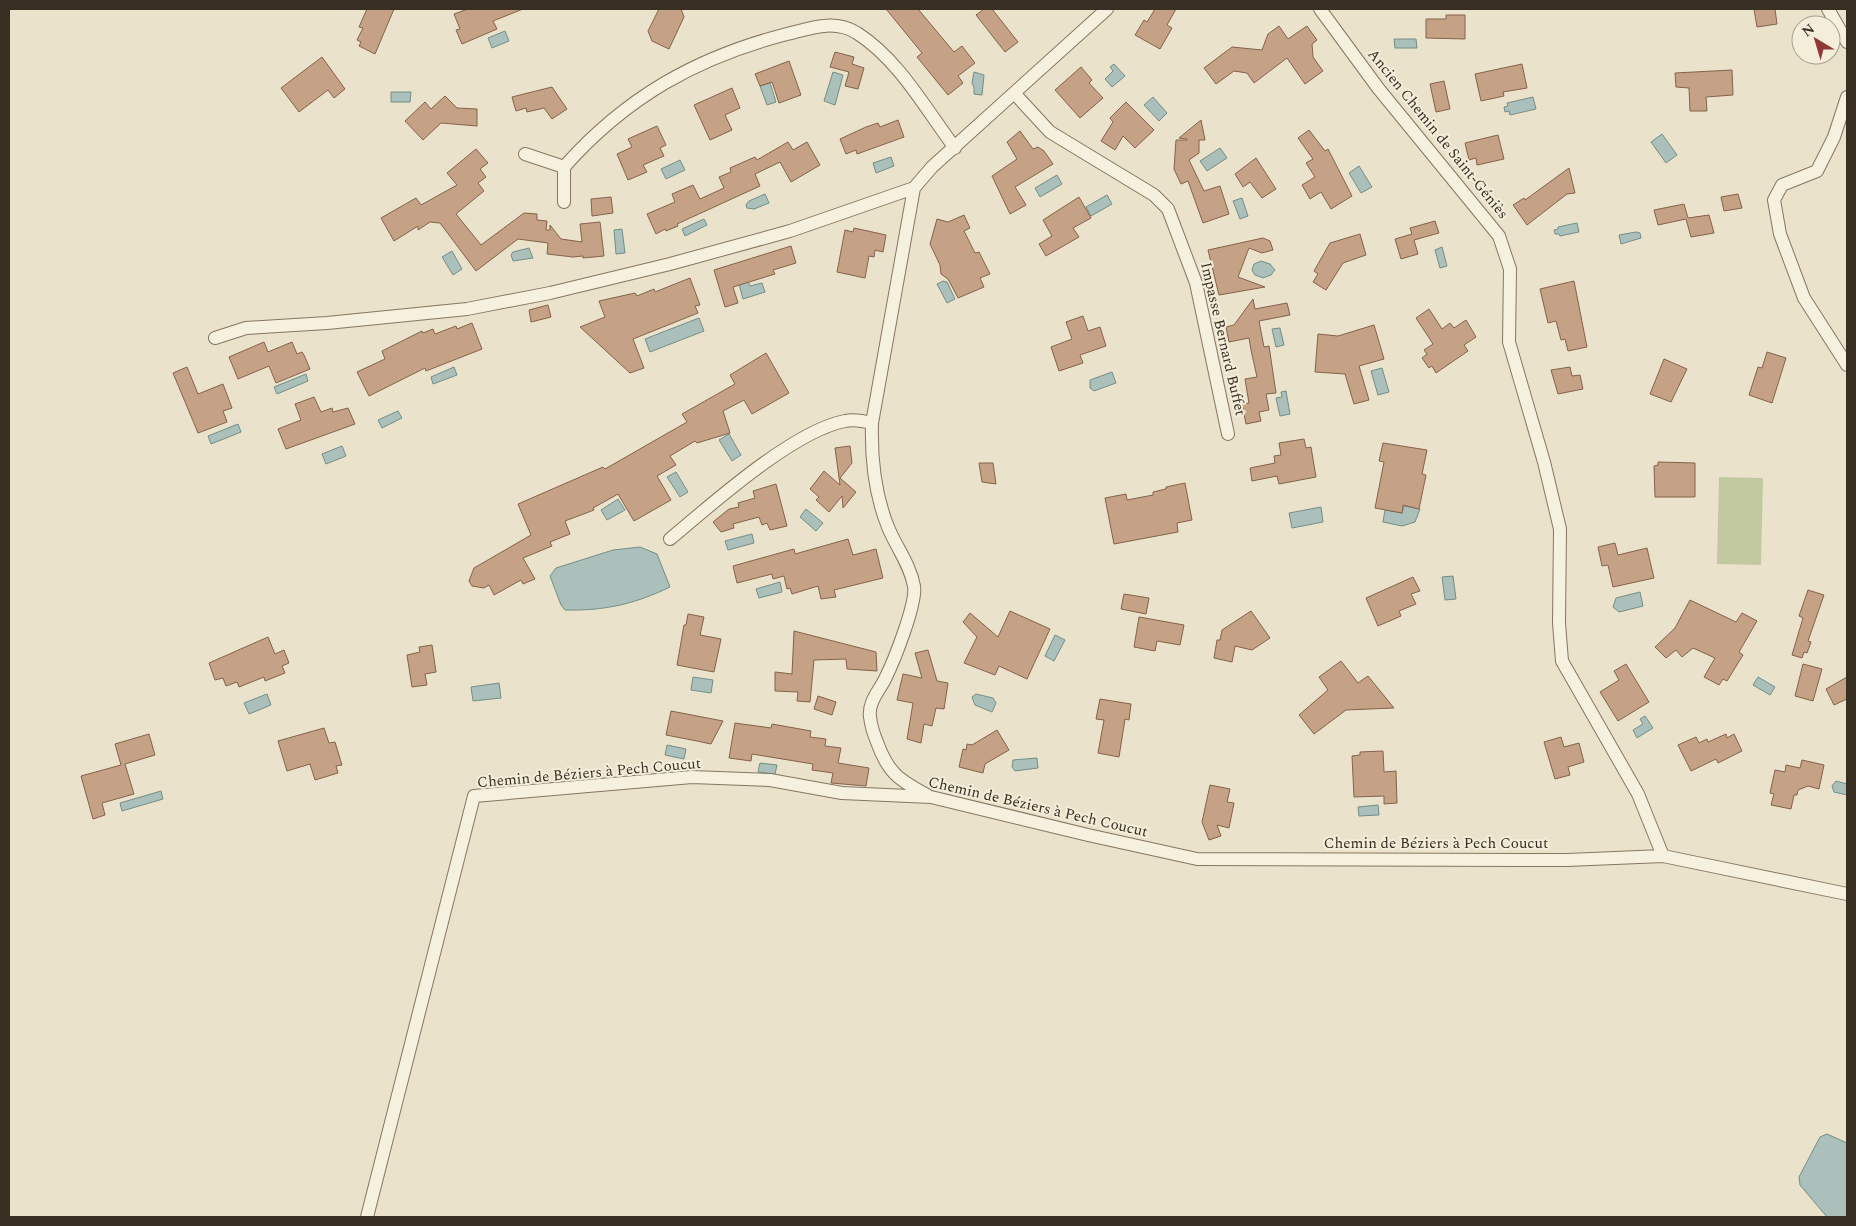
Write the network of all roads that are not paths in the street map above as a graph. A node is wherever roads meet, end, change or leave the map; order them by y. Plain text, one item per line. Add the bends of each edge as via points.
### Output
1 (1107, 9) edge
2 (1320, 9) edge
3 (1828, 9) edge
4 (1847, 42) edge
5 (1014, 94) junction
6 (1847, 97) edge
7 (954, 148) junction
8 (525, 154) dead end
9 (564, 167) junction
10 (914, 188) junction
11 (564, 202) dead end
12 (215, 338) dead end
13 (1847, 365) edge
14 (872, 423) junction
15 (1228, 434) dead end
16 (670, 539) dead end
17 (931, 797) junction
18 (1663, 856) junction
19 (1847, 894) edge
20 (367, 1217) edge

1 - 5 street
2 - 18 street, Ancien Chemin de Saint-Géniès via 1382,93 1499,236 1510,269 1509,342 1560,529 1562,662 1638,794
3 - 4 street
5 - 7 street
5 - 15 street, Impasse Bernard Buffet via 1050,132 1154,195 1168,209 1196,283
6 - 13 street via 1834,137 1817,171 1782,185 1774,200 1780,234 1804,298
7 - 9 street via 890,60 856,32 827,24 767,39 700,62 628,106
7 - 10 street
8 - 9 street
9 - 11 street
10 - 12 street via 790,231 550,293 467,309 246,328
10 - 14 street
14 - 16 street via 846,420 820,429 753,472
14 - 17 street via 879,498 914,587 910,613 885,679 874,697 870,716 885,763 905,783
17 - 18 street, Chemin de Béziers à Pech Coucut via 1197,859 1567,860
17 - 20 street, Chemin de Béziers à Pech Coucut via 842,793 770,780 692,777 474,796
18 - 19 street, Chemin de Béziers à Pech Coucut

